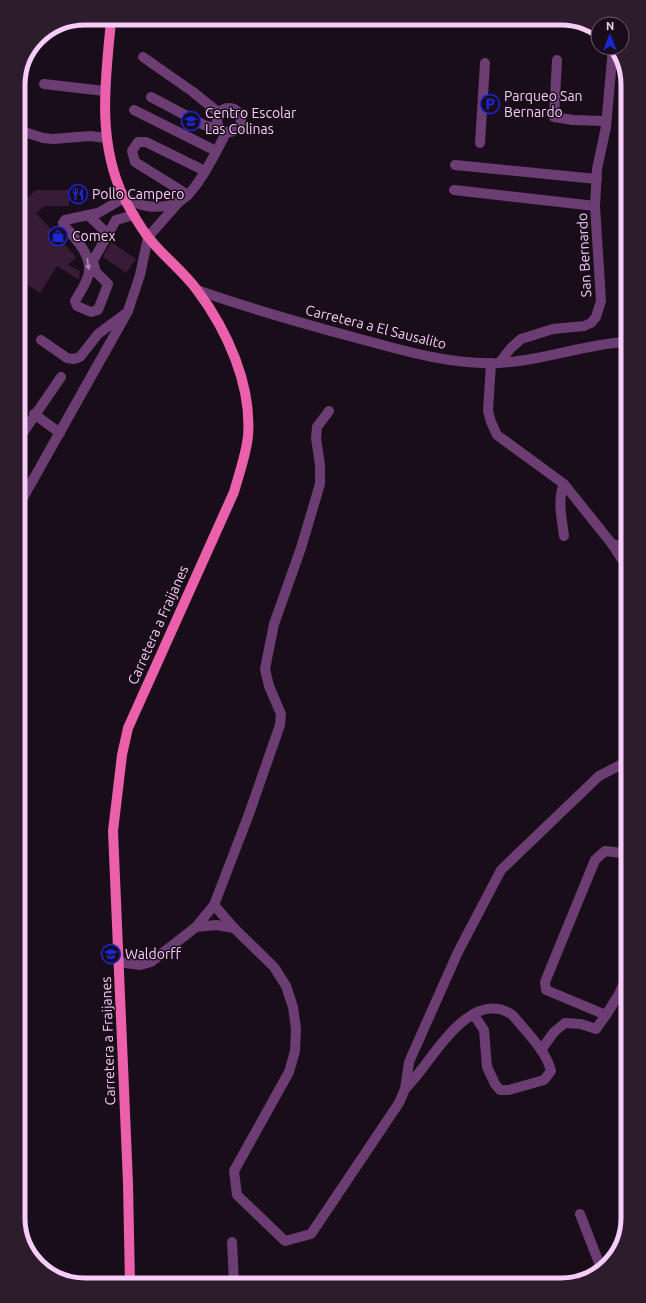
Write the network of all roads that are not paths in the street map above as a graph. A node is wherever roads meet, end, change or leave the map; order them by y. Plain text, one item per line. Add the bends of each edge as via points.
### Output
1 (111, 25) edge
2 (612, 56) edge
3 (143, 57) dead end
4 (557, 60) dead end
5 (485, 63) dead end
6 (44, 84) dead end
7 (104, 91) junction
8 (151, 97) dead end
9 (134, 110) dead end
10 (219, 113) junction
11 (606, 127) junction
12 (222, 130) junction
13 (25, 132) edge
14 (106, 138) junction
15 (480, 143) dead end
16 (216, 151) junction
17 (456, 165) dead end
18 (204, 171) junction
19 (597, 174) junction
20 (454, 190) dead end
21 (124, 198) junction
22 (184, 198) junction
23 (596, 206) junction
24 (88, 215) junction
25 (134, 215) junction
26 (108, 234) junction
27 (148, 237) junction
28 (197, 290) junction
29 (128, 312) junction
30 (41, 340) dead end
31 (621, 342) edge
32 (495, 363) junction
33 (61, 378) dead end
34 (329, 411) dead end
35 (34, 414) junction
36 (25, 429) edge
37 (60, 433) junction
38 (564, 484) junction
39 (25, 494) edge
40 (564, 536) dead end
41 (612, 544) junction
42 (621, 545) edge
43 (621, 558) edge
44 (621, 765) edge
45 (621, 853) edge
46 (214, 905) junction
47 (196, 927) junction
48 (234, 928) junction
49 (118, 962) junction
50 (621, 990) edge
51 (473, 1014) junction
52 (606, 1015) junction
53 (541, 1050) junction
54 (405, 1089) junction
55 (580, 1214) dead end
56 (232, 1242) dead end
57 (600, 1265) edge
58 (130, 1278) edge
59 (234, 1278) edge

1 - 7 main road, Carretera a Fraijanes
2 - 11 street, San Bernardo
3 - 10 street
4 - 11 street via 554,117 604,121
5 - 15 street
6 - 7 street
7 - 14 main road, Carretera a Fraijanes
8 - 12 street via 204,125
9 - 16 street
10 - 12 street via 217,118
10 - 12 street via 232,108 242,118 242,123 236,131
11 - 19 street, San Bernardo
12 - 16 street
13 - 14 street via 53,139 90,136
14 - 21 main road, Carretera a Fraijanes via 114,172
16 - 18 street
17 - 19 street
18 - 22 street
18 - 22 street via 146,142 138,142 134,146 132,151 135,162
19 - 23 street, San Bernardo
20 - 23 street
21 - 22 street via 146,206 162,206
21 - 24 street via 98,213
21 - 25 main road, Carretera a Fraijanes
22 - 27 street
23 - 32 street, San Bernardo via 601,301 596,317 584,326 553,329 521,339
24 - 26 street
24 -> 26 street via 65,220 63,223 88,258 87,278 75,301 77,306 91,312 98,310 108,288 107,283 96,272 93,262
25 - 26 street via 116,220
25 - 27 main road, Carretera a Fraijanes
27 - 28 main road, Carretera a Fraijanes
27 - 29 street
28 - 32 street, Carretera a El Sausalito via 235,304 416,354 453,361
28 - 49 main road, Carretera a Fraijanes via 221,329 237,364 248,413 248,437 234,492 128,728 112,831
29 - 30 street via 98,334 80,357 74,359 67,358
29 - 37 street
31 - 32 street, Carretera a El Sausalito via 529,360
32 - 38 street via 488,411 497,435
33 - 35 street
34 - 46 street via 317,427 320,484 274,624 265,669 268,686 281,714 280,725
35 - 36 street
35 - 37 street
37 - 39 street
38 - 40 street via 561,490 561,507
38 - 41 street
41 - 42 street
41 - 43 street
44 - 54 street via 599,776 501,870 458,952 412,1055
45 - 52 street via 605,851 595,860 545,982 546,990
46 - 47 street
46 - 48 street
47 - 48 street via 216,925
47 - 49 street via 151,962 140,965
48 - 54 street via 274,967 286,986 293,1006 296,1028 295,1051 289,1072 234,1171 237,1195 284,1240 311,1234 399,1103
49 - 58 main road, Carretera a Fraijanes
50 - 52 street
51 - 53 street via 485,1009 496,1009 512,1014
51 - 53 street via 484,1030 487,1067 500,1090 544,1080 551,1071 549,1061
51 - 54 street via 440,1044
52 - 53 street via 596,1028 565,1023 554,1032
55 - 57 street
56 - 59 street

